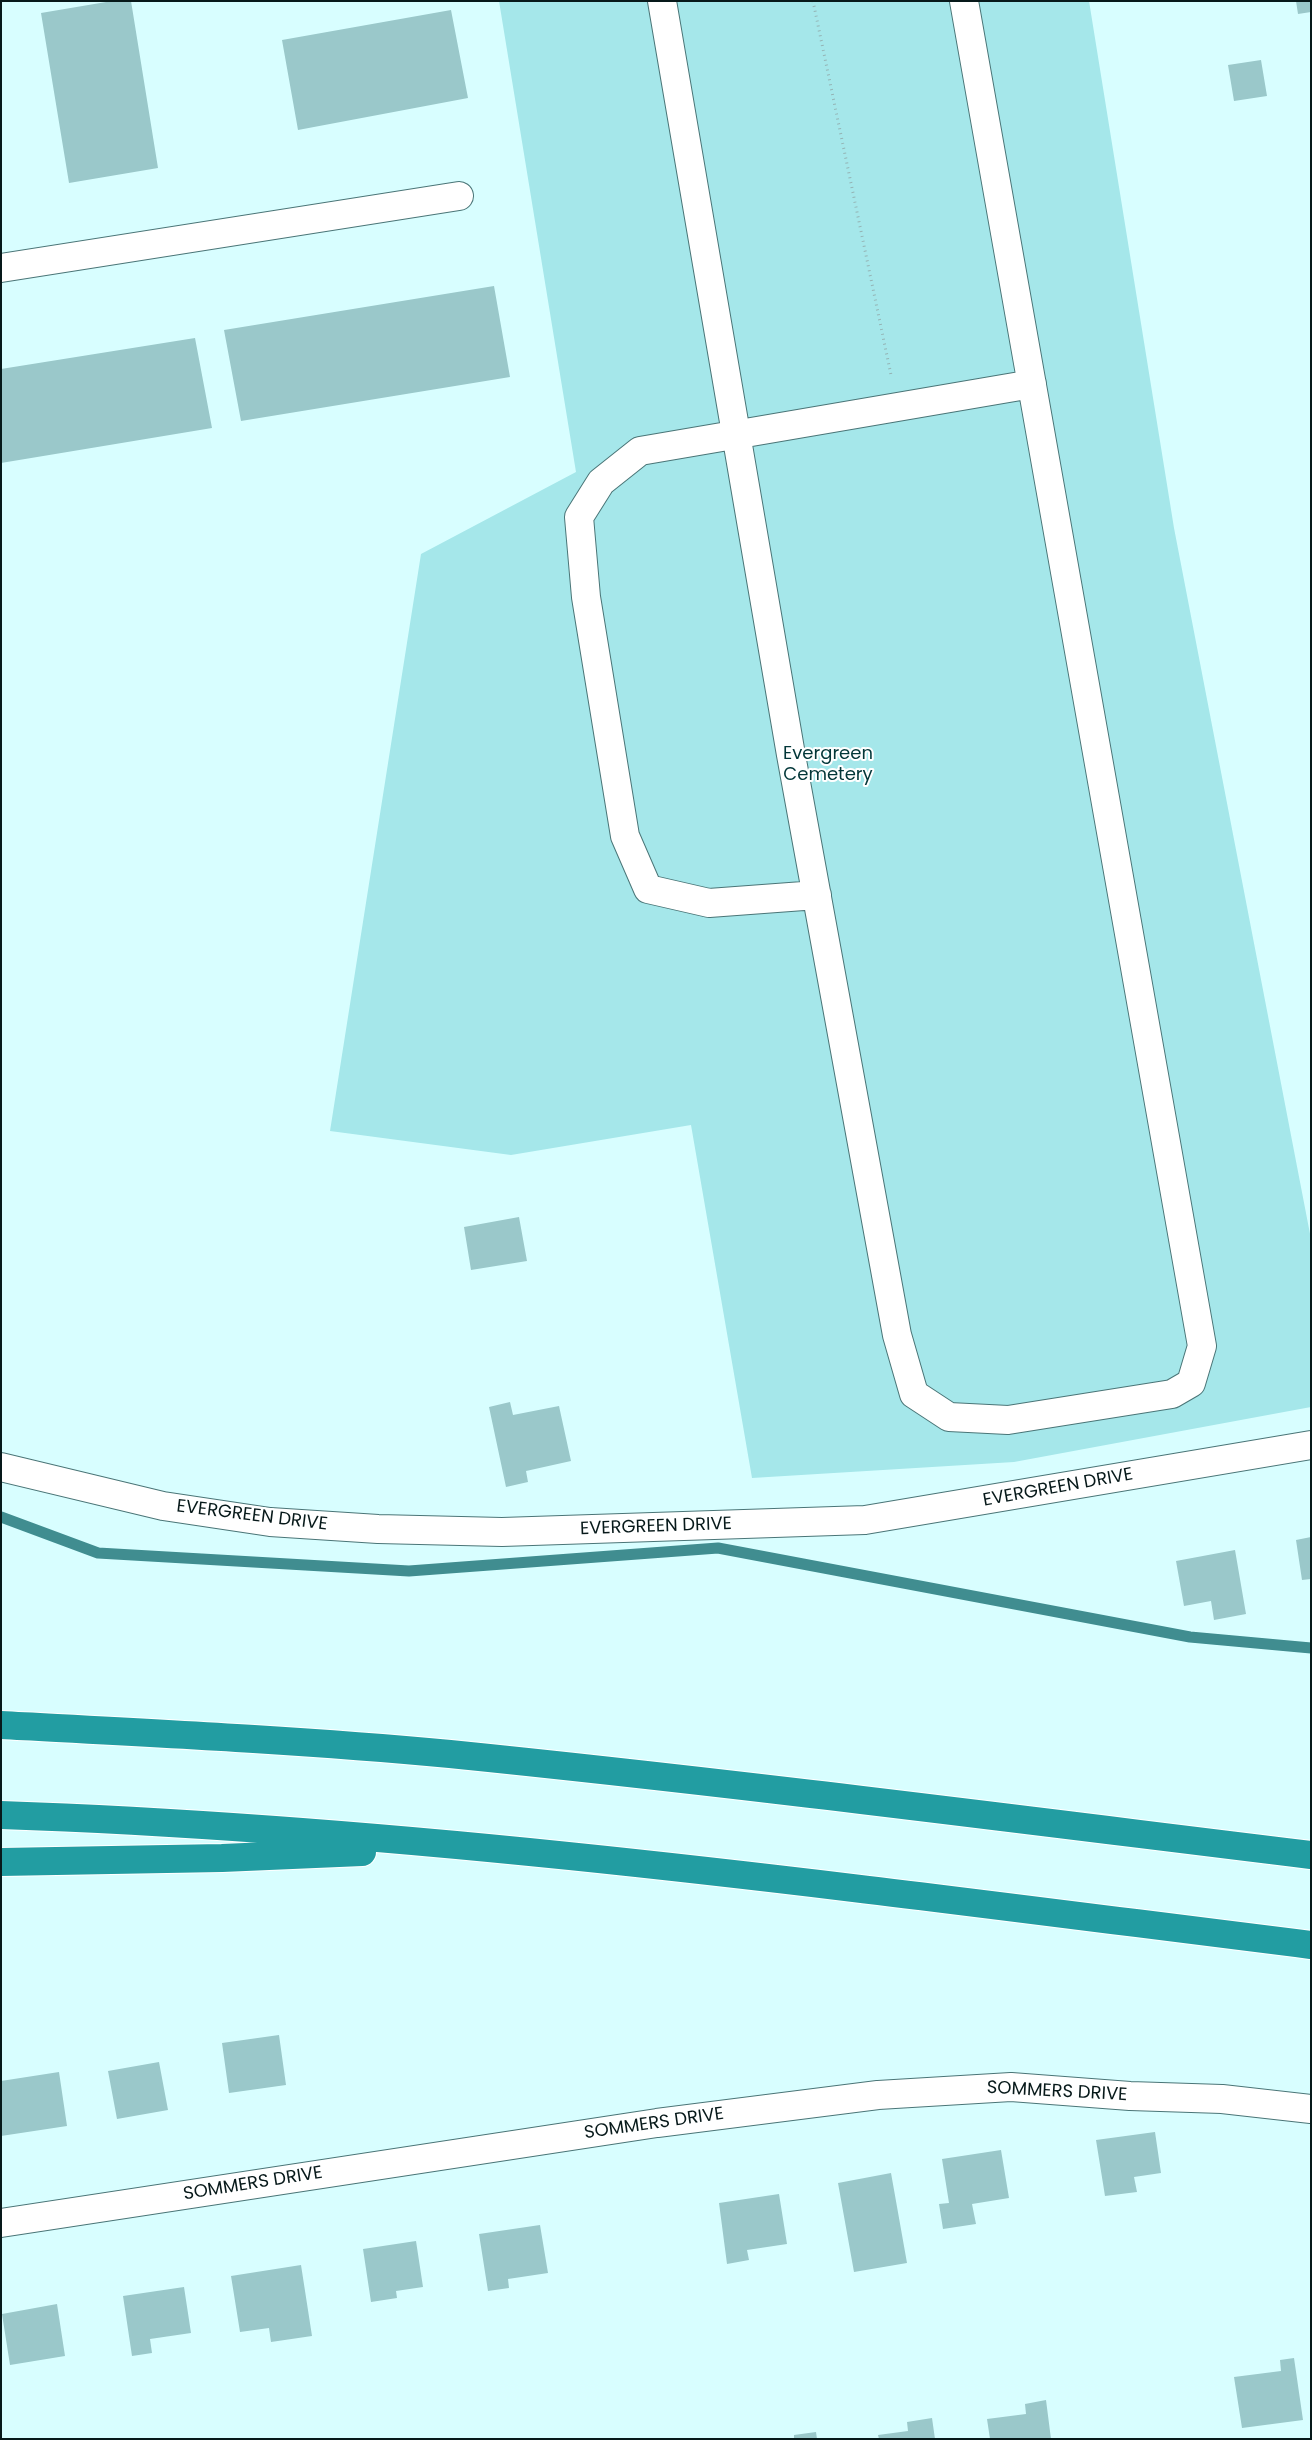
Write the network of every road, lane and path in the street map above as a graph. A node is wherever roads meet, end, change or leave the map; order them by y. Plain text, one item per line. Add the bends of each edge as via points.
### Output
1 (662, 1) edge
2 (813, 1) edge
3 (964, 1) edge
4 (459, 196) dead end
5 (1, 268) edge
6 (1032, 384) junction
7 (897, 406) junction
8 (737, 436) junction
9 (817, 896) junction
10 (1311, 1445) edge
11 (1, 1467) edge
12 (1, 1725) edge
13 (1, 1814) edge
14 (483, 1846) junction
15 (1311, 1855) edge
16 (1, 1862) edge
17 (1311, 1945) edge
18 (1311, 2109) edge
19 (1, 2223) edge

1 - 8 street
2 - 7 path
3 - 6 street
4 - 5 street
6 - 7 street
6 - 9 street via 1202,1346 1191,1383 1172,1394 1008,1420 949,1417 914,1394 896,1335
7 - 8 street
8 - 9 street
8 - 9 street via 640,451 601,482 579,517 586,598 625,836 648,889 710,903
10 - 11 street, EVERGREEN DRIVE via 865,1520 502,1532 270,1522 162,1506
12 - 15 highway via 212,1736 448,1754 898,1804
13 - 14 highway
14 - 16 highway via 222,1858
14 - 17 highway via 759,1876
18 - 19 street, SOMMERS DRIVE via 1222,2099 1011,2087 878,2095 647,2124

